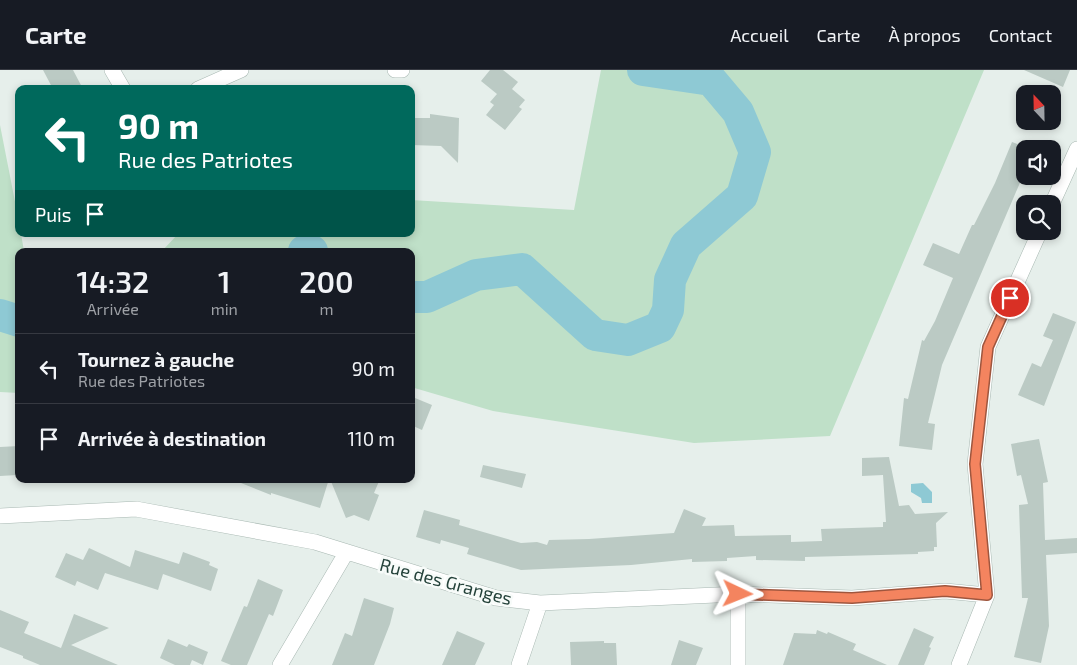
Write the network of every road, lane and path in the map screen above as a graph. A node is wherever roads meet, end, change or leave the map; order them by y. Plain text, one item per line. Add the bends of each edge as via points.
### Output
1 (112, 70) edge
2 (241, 70) edge
3 (395, 70) edge
4 (402, 70) edge
5 (121, 85) edge
6 (207, 85) edge
7 (1077, 149) edge
8 (1056, 195) edge
9 (1036, 240) edge
10 (0, 516) edge
11 (346, 553) junction
12 (738, 594) junction
13 (987, 595) junction
14 (540, 603) junction
15 (280, 665) edge
16 (519, 665) edge
17 (738, 665) edge
18 (959, 665) edge

1 - 5 street
2 - 6 street
3 - 4 street
7 - 8 street
9 - 13 street via 988,347 975,464
10 - 11 street, Rue des Granges via 136,509 315,542
11 - 14 street, Rue des Granges via 496,598
11 - 15 street
12 - 13 street, Rue des Granges via 852,598 945,591
12 - 14 street, Rue des Granges
12 - 17 street
13 - 18 street
14 - 16 street

